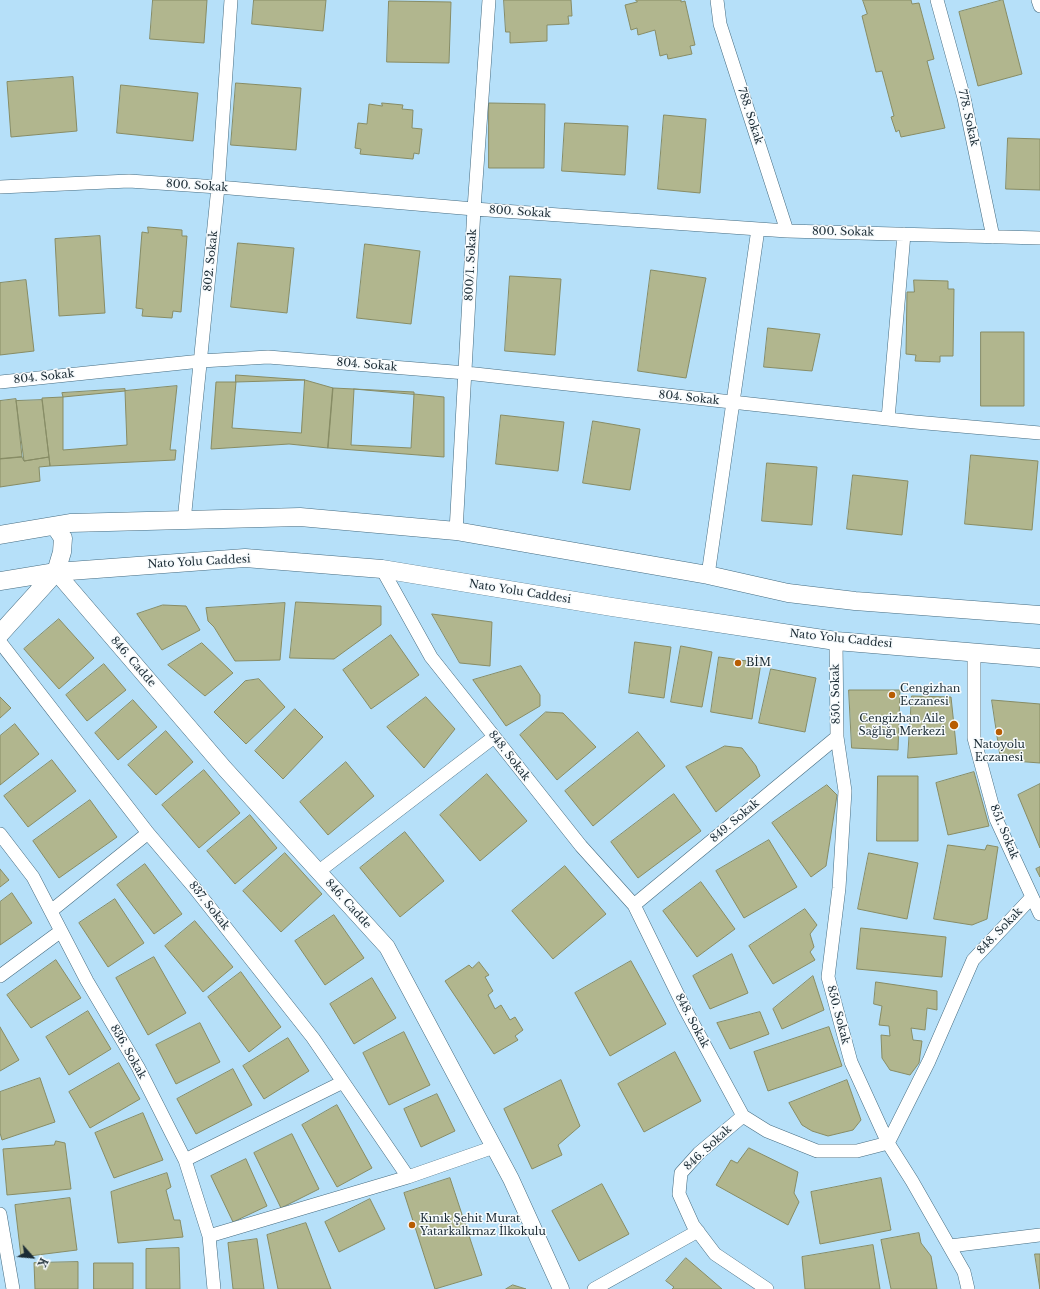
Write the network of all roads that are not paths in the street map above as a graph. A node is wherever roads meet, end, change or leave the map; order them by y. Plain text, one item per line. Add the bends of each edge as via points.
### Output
1 (231, 0) edge
2 (489, 0) edge
3 (717, 0) edge
4 (937, 0) edge
5 (1038, 0) edge
6 (1040, 6) edge
7 (0, 187) edge
8 (218, 187) junction
9 (474, 209) junction
10 (758, 229) junction
11 (787, 231) junction
12 (904, 234) junction
13 (993, 237) junction
14 (1040, 238) edge
15 (201, 361) junction
16 (466, 373) junction
17 (0, 382) edge
18 (733, 403) junction
19 (888, 419) junction
20 (1040, 433) edge
21 (184, 521) junction
22 (55, 526) junction
23 (456, 531) junction
24 (0, 535) edge
25 (382, 570) junction
26 (56, 572) junction
27 (708, 575) junction
28 (0, 581) edge
29 (1040, 615) edge
30 (0, 634) edge
31 (836, 641) junction
32 (0, 642) edge
33 (974, 652) junction
34 (1040, 658) edge
35 (494, 737) junction
36 (837, 737) junction
37 (148, 833) junction
38 (0, 834) edge
39 (318, 872) junction
40 (1032, 897) junction
41 (634, 906) junction
42 (51, 911) junction
43 (1040, 914) edge
44 (61, 931) junction
45 (0, 976) edge
46 (343, 1082) junction
47 (743, 1116) junction
48 (888, 1143) junction
49 (494, 1147) junction
50 (185, 1160) junction
51 (408, 1177) junction
52 (0, 1214) edge
53 (698, 1231) junction
54 (1040, 1235) edge
55 (209, 1236) junction
56 (950, 1246) junction
57 (13, 1289) edge
58 (214, 1289) edge
59 (561, 1289) edge
60 (594, 1289) edge
61 (767, 1289) edge
62 (968, 1289) edge

1 - 8 street, 802. Sokak
2 - 9 street, 800/1. Sokak
3 - 11 street, 788. Sokak via 720,24
4 - 13 street, 778. Sokak via 964,98
5 - 6 street
7 - 8 street, 800. Sokak via 129,181
8 - 9 street, 800. Sokak
8 - 15 street, 802. Sokak
9 - 10 street, 800. Sokak
9 - 16 street, 800/1. Sokak
10 - 11 street, 800. Sokak
10 - 18 street, 804. Sokak
11 - 12 street, 800. Sokak
12 - 13 street, 800. Sokak
12 - 19 street
13 - 14 street, 800. Sokak
15 - 16 street, 804. Sokak via 268,357
15 - 17 street, 804. Sokak
15 - 21 street, 802. Sokak
16 - 18 street, 804. Sokak
16 - 23 street, 800/1. Sokak
18 - 19 street, 804. Sokak
18 - 27 street, 804. Sokak
19 - 20 street, 804. Sokak
21 - 22 main road
21 - 23 main road via 300,517
22 - 24 main road
22 - 26 main road via 63,538
23 - 27 main road
25 - 26 main road, Nato Yolu Caddesi via 245,558
25 - 31 main road, Nato Yolu Caddesi
25 - 35 street, 848. Sokak via 431,657
26 - 28 main road, Nato Yolu Caddesi
26 - 30 main road
26 - 39 street, 846. Cadde via 225,769
27 - 29 main road via 788,592 855,601
31 - 33 main road, Nato Yolu Caddesi
31 - 36 street, 850. Sokak
32 - 37 street, 837. Sokak
33 - 34 main road, Nato Yolu Caddesi
33 - 40 street, 851. Sokak via 974,738 996,819
35 - 39 street
35 - 41 street, 848. Sokak via 581,846
36 - 41 street, 849. Sokak
36 - 48 street, 850. Sokak via 845,791 839,888 828,977 851,1062
37 - 42 street
37 - 46 street, 837. Sokak via 308,1032
38 - 42 street, 836. Sokak via 33,877
39 - 49 street, 846. Cadde via 387,947
40 - 43 street, 851. Sokak
40 - 48 street, 848. Sokak via 972,960 929,1061
41 - 47 street, 848. Sokak via 684,1007
42 - 44 street, 836. Sokak
44 - 45 street
44 - 50 street, 836. Sokak via 87,981 138,1067
46 - 50 street
46 - 51 street, 837. Sokak
47 - 48 street, 848. Sokak via 766,1131 817,1150 857,1151
47 - 53 street, 846. Sokak via 699,1153 681,1173 679,1194
48 - 56 street, 850. Sokak
49 - 51 street
49 - 59 street, 846. Cadde
50 - 55 street, 836. Sokak
51 - 55 street
52 - 57 street
53 - 60 street
53 - 61 street, 846. Sokak via 715,1254
54 - 56 street
55 - 58 street, 836. Sokak
56 - 62 street, 850. Sokak via 964,1272

